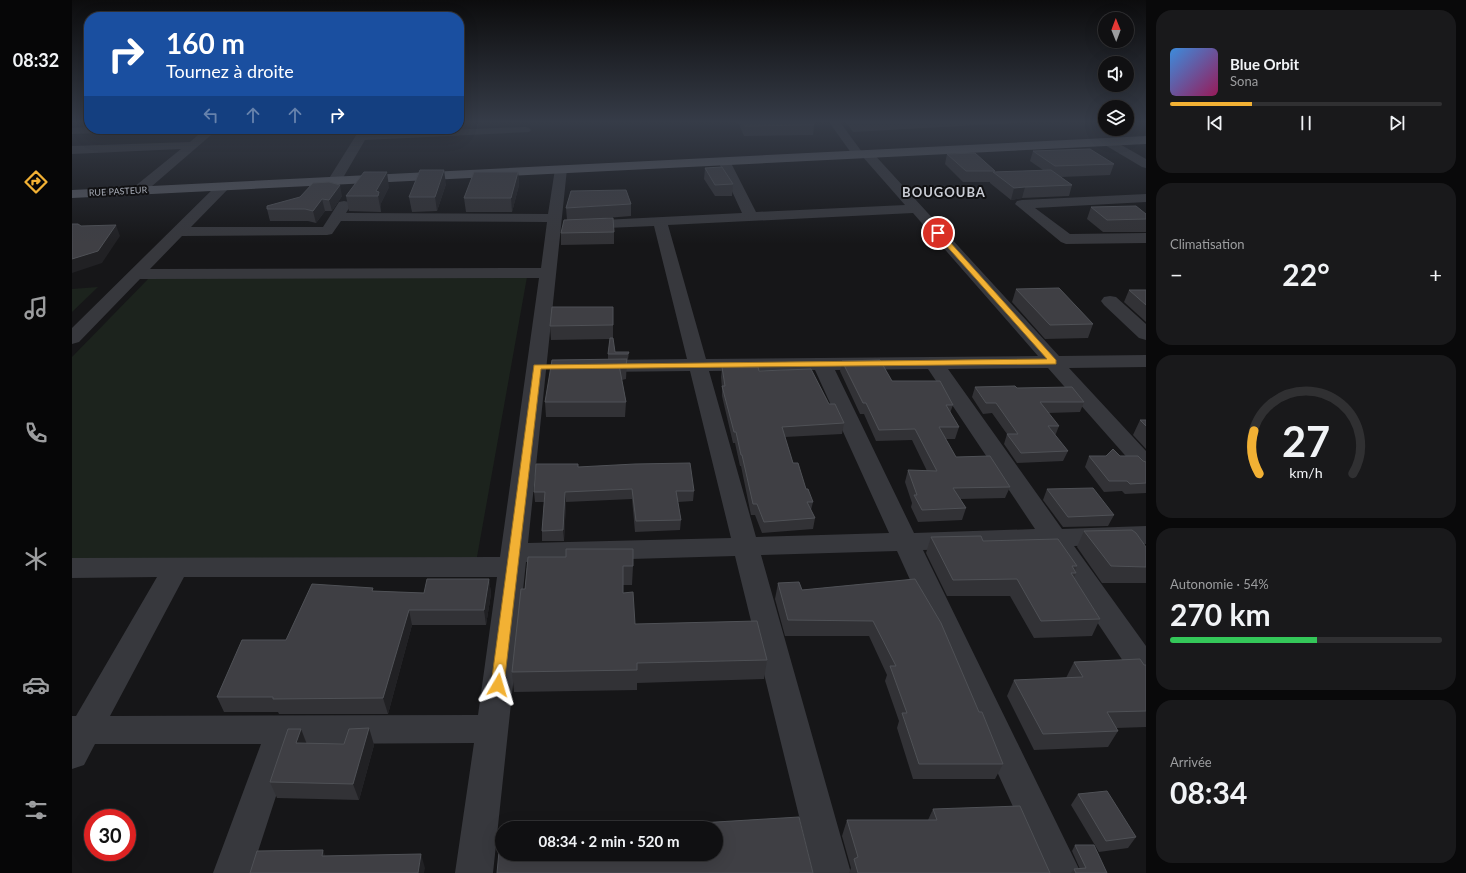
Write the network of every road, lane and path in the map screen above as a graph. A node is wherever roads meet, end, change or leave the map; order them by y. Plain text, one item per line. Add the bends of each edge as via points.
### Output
1 (171, 163) edge
2 (345, 163) edge
3 (689, 163) edge
4 (725, 163) edge
5 (872, 163) edge
6 (561, 169) junction
7 (362, 179) junction
8 (335, 180) junction
9 (224, 186) junction
10 (139, 190) junction
11 (72, 194) edge
12 (1146, 198) edge
13 (917, 209) junction
14 (336, 217) junction
15 (751, 217) junction
16 (555, 222) junction
17 (660, 222) junction
18 (178, 232) junction
19 (1129, 238) junction
20 (1146, 238) edge
21 (1146, 251) edge
22 (136, 274) junction
23 (549, 274) junction
24 (1110, 301) dead end
25 (1146, 334) edge
26 (72, 338) edge
27 (1146, 361) edge
28 (1053, 362) junction
29 (934, 363) junction
30 (822, 364) junction
31 (698, 365) junction
32 (576, 366) edge
33 (1146, 465) edge
34 (1146, 536) edge
35 (1055, 538) junction
36 (906, 542) junction
37 (746, 547) junction
38 (513, 560) junction
39 (72, 568) edge
40 (176, 568) junction
41 (1146, 670) edge
42 (282, 729) junction
43 (492, 729) junction
44 (77, 738) edge
45 (232, 873) edge
46 (474, 873) edge
47 (832, 873) edge
48 (1062, 873) edge

1 - 10 street
2 - 8 street
3 - 6 main road, RUE PASTEUR
4 - 15 street
5 - 13 street
6 - 7 main road, RUE PASTEUR
6 - 16 street
7 - 8 main road, RUE PASTEUR
7 - 14 street
8 - 9 main road, RUE PASTEUR
9 - 10 main road, RUE PASTEUR
9 - 18 street
10 - 11 main road, RUE PASTEUR
12 - 19 street via 1022,204 1066,240
13 - 15 street
13 - 28 street
14 - 16 street
14 - 18 street via 327,231
15 - 17 street
16 - 17 street
16 - 23 street
17 - 31 street
18 - 22 street
19 - 20 street
19 - 21 street
22 - 23 street
22 - 26 street
23 - 38 street via 545,367
24 - 25 street
27 - 28 street
28 - 29 street
28 - 33 street
29 - 30 street
29 - 35 street
30 - 31 street
30 - 36 street
31 - 32 street
31 - 37 street
34 - 35 street
35 - 36 street
35 - 41 street
36 - 37 street
36 - 48 street
37 - 38 street
37 - 47 street
38 - 40 street
38 - 43 street
39 - 40 street
40 - 44 street
42 - 43 street
42 - 44 street
42 - 45 street
43 - 46 street

